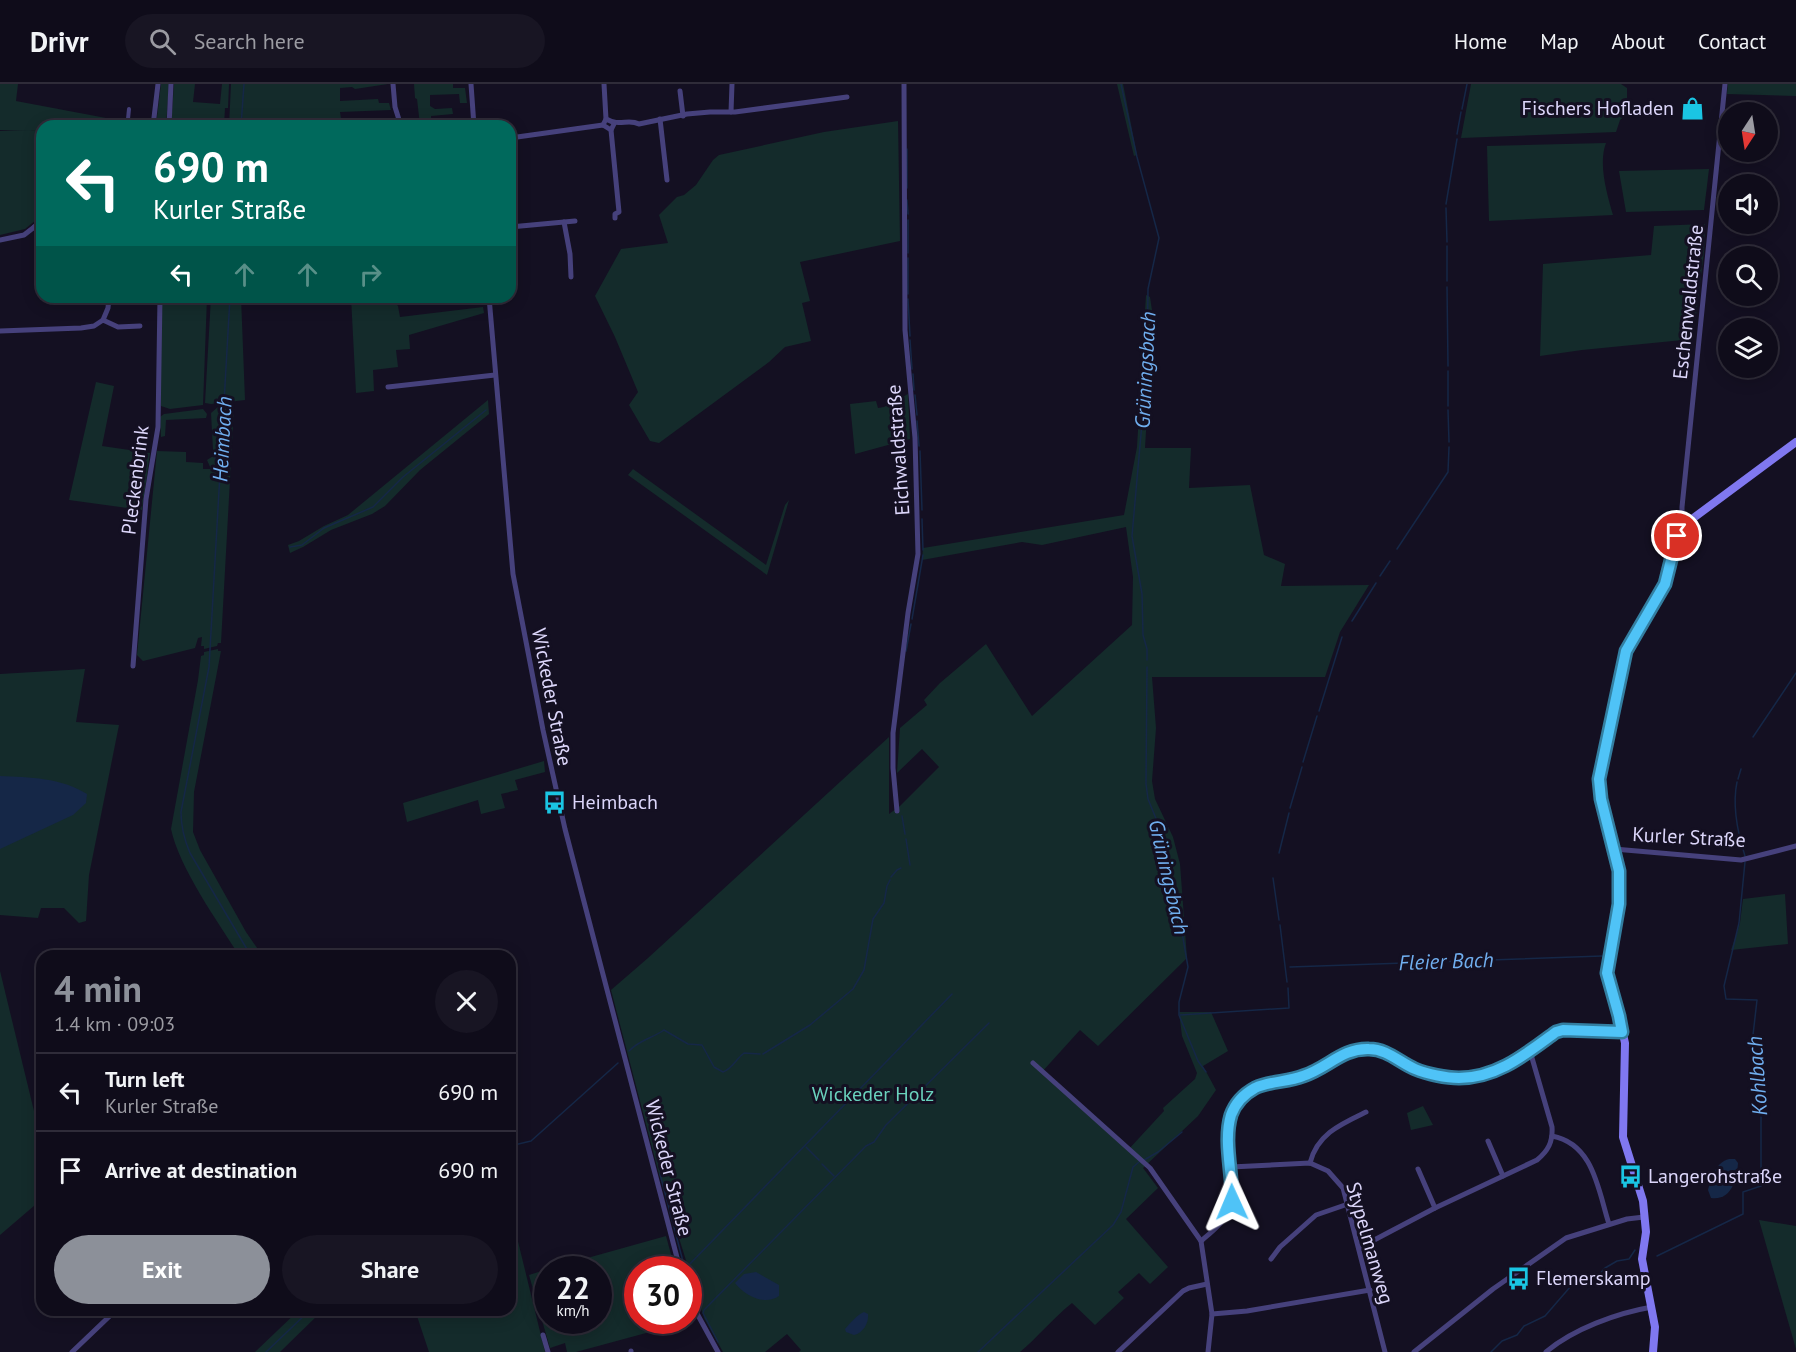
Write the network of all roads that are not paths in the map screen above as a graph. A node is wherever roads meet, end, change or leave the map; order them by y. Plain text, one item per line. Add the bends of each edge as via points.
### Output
1 (158, 84) edge
2 (171, 84) edge
3 (393, 84) edge
4 (471, 84) edge
5 (604, 84) edge
6 (732, 84) edge
7 (904, 84) edge
8 (1725, 84) edge
9 (680, 91) dead end
10 (847, 97) dead end
11 (129, 109) dead end
12 (731, 112) junction
13 (683, 116) junction
14 (128, 119) dead end
15 (606, 119) junction
16 (660, 119) junction
17 (154, 120) edge
18 (169, 120) edge
19 (399, 120) edge
20 (474, 120) edge
21 (603, 126) junction
22 (613, 127) junction
23 (516, 137) edge
24 (667, 180) dead end
25 (615, 218) dead end
26 (575, 221) dead end
27 (564, 222) junction
28 (516, 226) edge
29 (34, 227) joint
30 (36, 229) edge
31 (0, 240) edge
32 (571, 278) dead end
33 (108, 303) edge
34 (160, 303) edge
35 (489, 303) edge
36 (103, 320) junction
37 (140, 326) dead end
38 (0, 331) edge
39 (495, 375) junction
40 (388, 387) dead end
41 (1796, 442) edge
42 (1688, 522) junction
43 (133, 666) dead end
44 (897, 812) dead end
45 (1796, 846) edge
46 (1614, 849) junction
47 (1622, 1035) junction
48 (1530, 1051) junction
49 (1033, 1063) dead end
50 (1366, 1112) dead end
51 (1552, 1136) junction
52 (1488, 1141) dead end
53 (1310, 1164) junction
54 (1231, 1167) junction
55 (1418, 1169) dead end
56 (1503, 1176) junction
57 (1347, 1204) junction
58 (1435, 1208) junction
59 (1644, 1221) junction
60 (1609, 1224) junction
61 (1201, 1241) junction
62 (1359, 1248) junction
63 (677, 1256) edge
64 (1271, 1259) dead end
65 (1207, 1284) junction
66 (1370, 1290) junction
67 (1652, 1307) junction
68 (1212, 1314) junction
69 (110, 1316) edge
70 (702, 1323) edge
71 (543, 1335) dead end
72 (72, 1352) edge
73 (548, 1352) edge
74 (718, 1352) edge
75 (1118, 1352) edge
76 (1208, 1352) edge
77 (1385, 1352) edge
78 (1414, 1352) edge
79 (1546, 1352) edge
80 (1653, 1352) edge

1 - 17 street
2 - 18 street
3 - 19 street
4 - 20 street
5 - 15 street
6 - 12 street
7 - 44 street, Eichwaldstraße via 905,330 915,438 918,554 893,733
8 - 42 street, Eschenwaldstraße via 1682,513
9 - 13 street
10 - 12 street
11 - 14 street
12 - 13 street
13 - 16 street
15 - 21 street
15 - 22 street
16 - 22 street
16 - 24 street
21 - 22 street
21 - 23 street
22 - 25 street via 619,212
26 - 27 street
27 - 28 street
27 - 32 street
29 - 30 street
29 - 31 street via 24,235
33 - 36 street
34 - 43 street, Pleckenbrink via 158,428 146,499
35 - 39 street, Wickeder Straße
36 - 37 street via 118,327
36 - 38 street via 81,328
39 - 40 street
39 - 63 street, Wickeder Straße via 513,574 544,737 564,829
41 - 42 main road
42 - 46 main road, Kurler Straße via 1677,536 1665,584 1630,642 1621,674 1599,779
45 - 46 street, Kurler Straße via 1741,860
46 - 47 main road, Kurler Straße via 1619,904 1607,973
47 - 48 street via 1563,1030
47 - 59 main road, Kurler Straße via 1623,1137 1642,1195
48 - 51 street
48 - 54 street via 1509,1066 1459,1078 1415,1069 1381,1051 1345,1052 1305,1076 1265,1085 1245,1095 1234,1109 1229,1127
49 - 61 street via 1145,1163
50 - 53 street via 1329,1131
51 - 56 street via 1545,1154
51 - 60 street via 1574,1144 1585,1155
52 - 56 street
53 - 54 street
53 - 57 street, Stypelmanweg via 1334,1175
54 - 61 street via 1230,1211
55 - 58 street
56 - 58 street
57 - 62 street, Stypelmanweg
57 - 64 street via 1316,1215
58 - 62 street
59 - 60 street via 1627,1219
59 - 67 main road, Kurler Straße via 1643,1269
60 - 78 street via 1558,1243
61 - 65 street
62 - 66 street, Stypelmanweg
65 - 68 street
65 - 75 street via 1183,1291
66 - 68 street
66 - 77 street, Stypelmanweg
67 - 79 street via 1604,1320
67 - 80 main road, Kurler Straße
68 - 76 street
69 - 72 street
70 - 74 street
71 - 73 street

